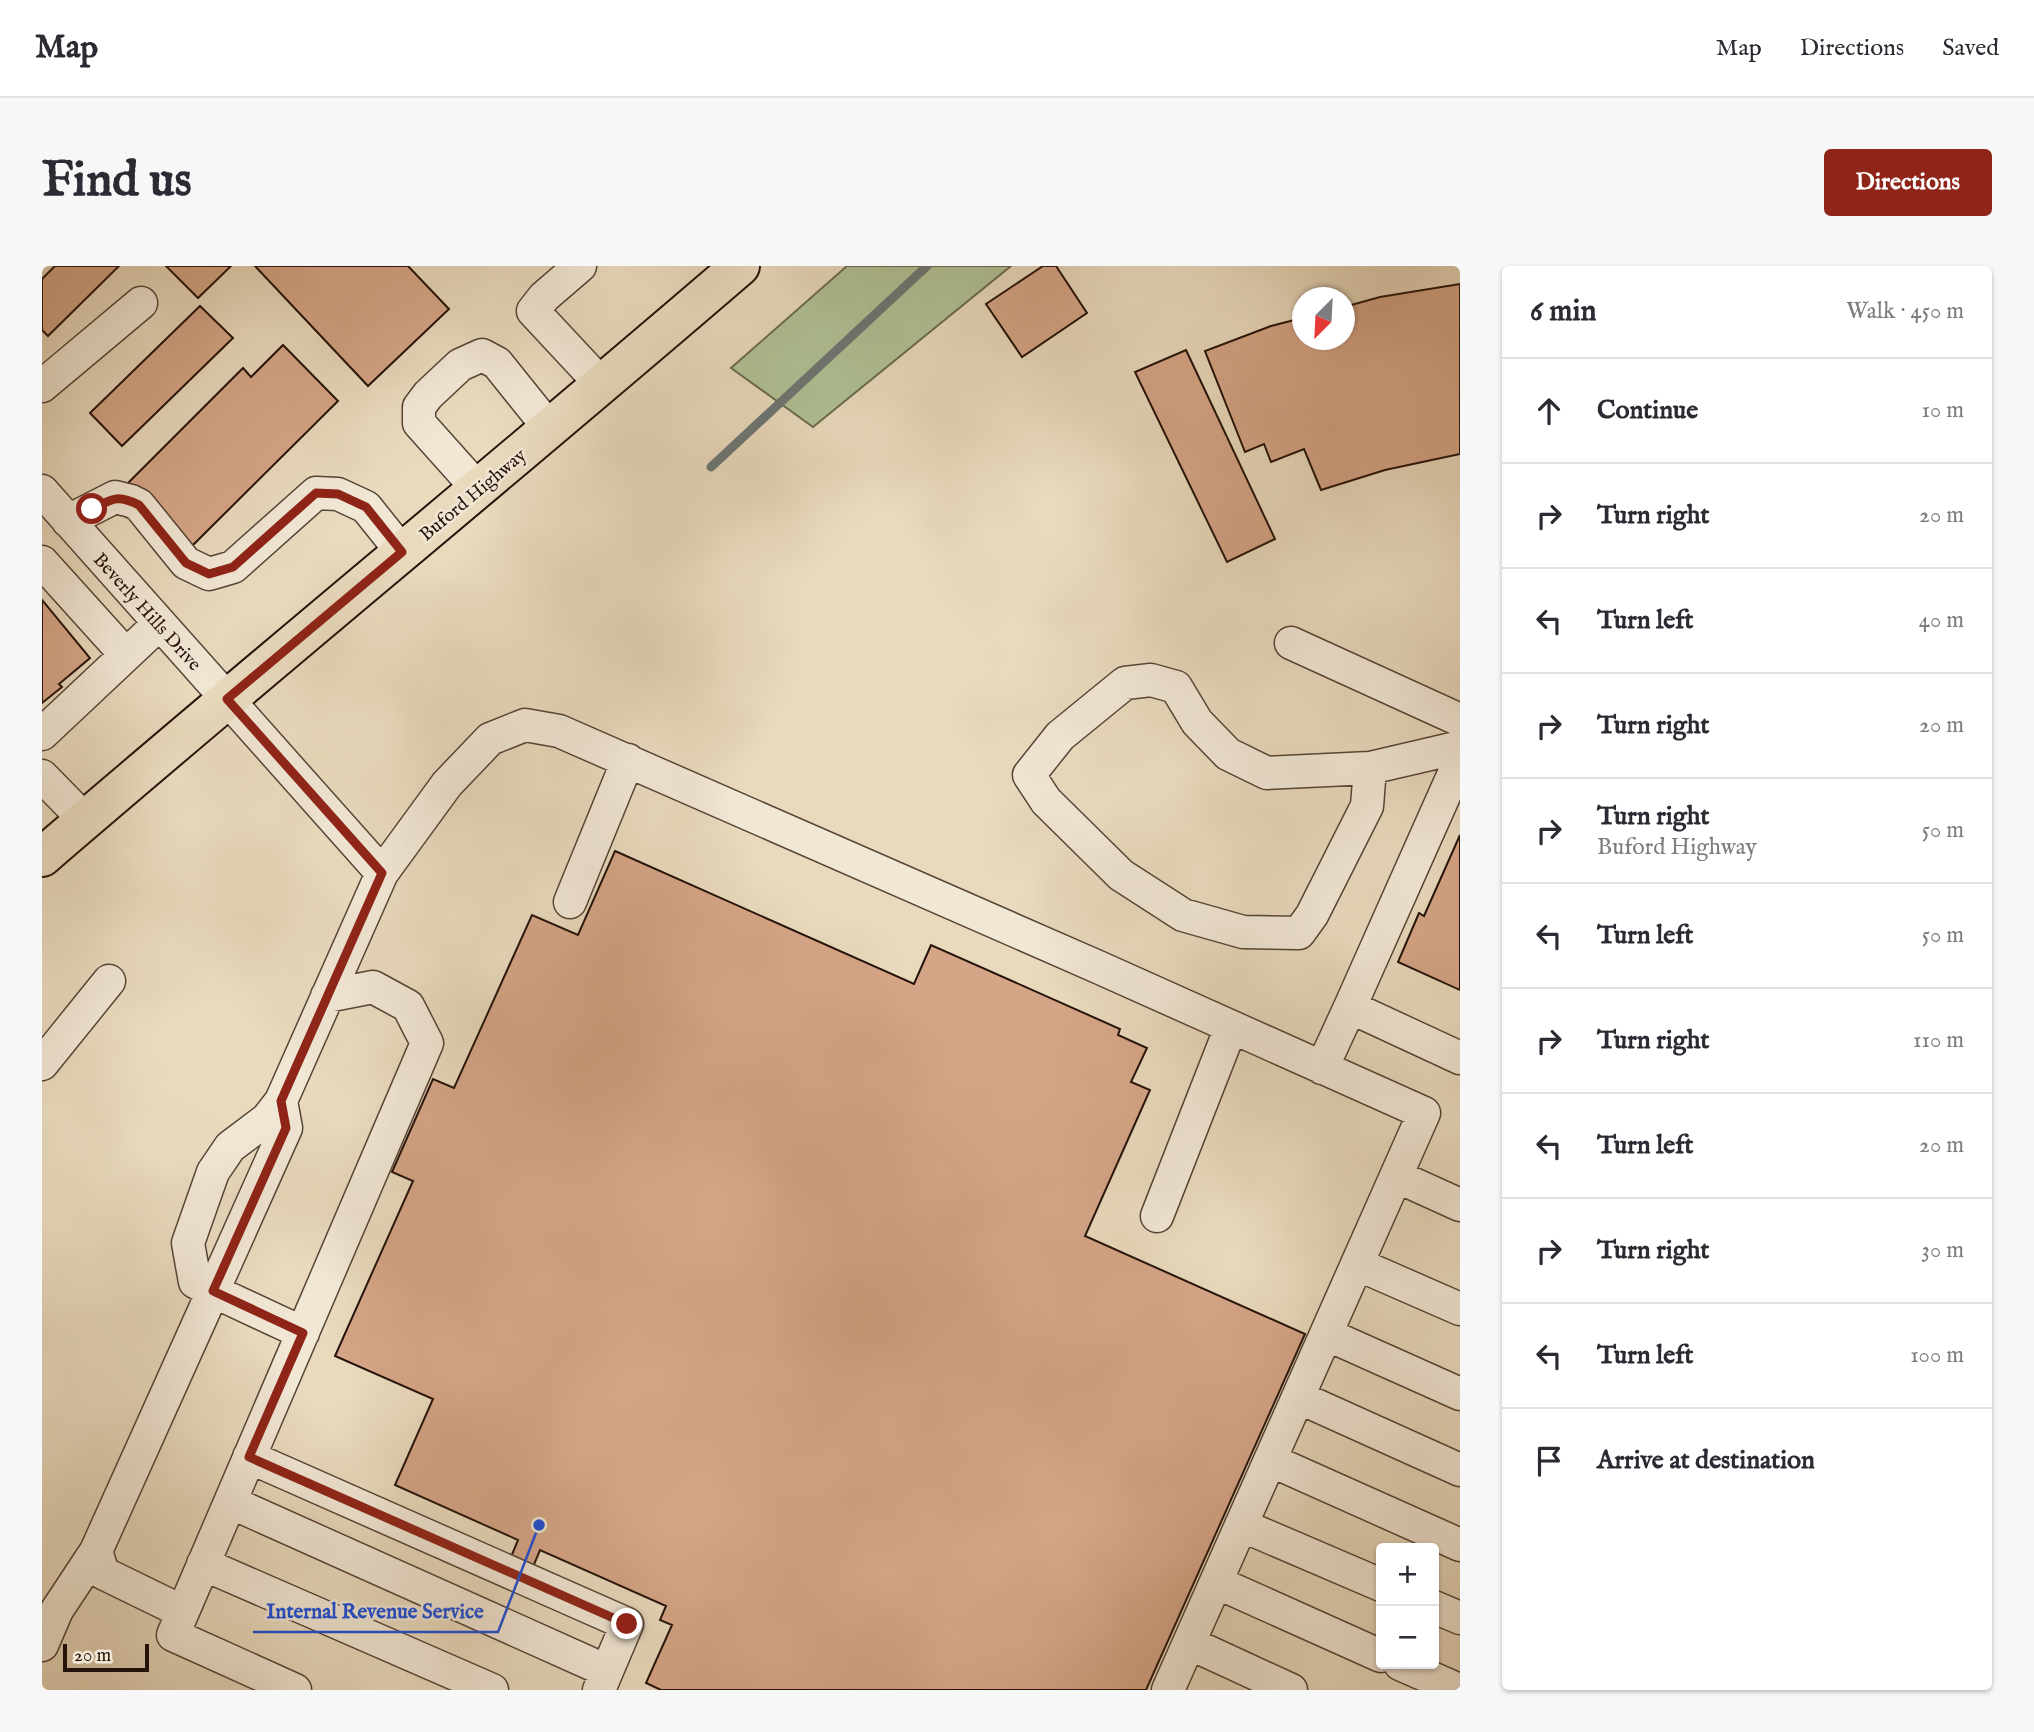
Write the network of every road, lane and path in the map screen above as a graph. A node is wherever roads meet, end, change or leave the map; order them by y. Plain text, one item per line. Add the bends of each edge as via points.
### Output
1 (580, 266) edge
2 (740, 266) edge
3 (141, 303) dead end
4 (602, 385) junction
5 (42, 386) edge
6 (551, 429) junction
7 (478, 489) junction
8 (43, 494) edge
9 (68, 521) junction
10 (402, 552) junction
11 (42, 562) edge
12 (159, 624) junction
13 (1291, 643) dead end
14 (125, 656) junction
15 (227, 699) junction
16 (1460, 720) edge
17 (42, 734) edge
18 (1460, 747) edge
19 (628, 760) junction
20 (1460, 760) edge
21 (1370, 768) junction
22 (42, 775) edge
23 (85, 820) junction
24 (47, 846) edge
25 (382, 873) junction
26 (570, 902) dead end
27 (109, 981) dead end
28 (327, 996) junction
29 (1350, 1007) junction
30 (1231, 1027) junction
31 (1460, 1058) edge
32 (42, 1064) edge
33 (1322, 1068) junction
34 (281, 1101) junction
35 (1396, 1176) junction
36 (1460, 1205) edge
37 (1157, 1216) dead end
38 (1357, 1264) junction
39 (213, 1291) junction
40 (1460, 1309) edge
41 (303, 1333) junction
42 (1326, 1334) junction
43 (1460, 1394) edge
44 (1298, 1397) junction
45 (249, 1457) junction
46 (1270, 1460) junction
47 (1460, 1470) edge
48 (230, 1502) junction
49 (1241, 1525) junction
50 (1460, 1545) edge
51 (96, 1551) junction
52 (203, 1564) junction
53 (1216, 1582) junction
54 (1376, 1583) edge
55 (1439, 1609) edge
56 (183, 1612) junction
57 (1460, 1618) edge
58 (1189, 1643) junction
59 (42, 1645) edge
60 (1376, 1654) edge
61 (1411, 1669) edge
62 (603, 1681) edge
63 (295, 1690) edge
64 (492, 1690) edge
65 (1168, 1690) edge
66 (1291, 1690) edge
67 (1459, 1690) edge

1 - 4 street via 533,311
2 - 4 main road, Buford Highway
3 - 5 street
4 - 6 main road, Buford Highway
6 - 7 main road, Buford Highway
6 - 7 street via 497,363 482,355 460,365 419,407 419,423
7 - 10 main road, Buford Highway
8 - 9 street, Beverly Hills Drive
9 - 10 street via 115,497 131,501 186,563 209,574 233,567 316,493 338,494 366,507
9 - 12 street, Beverly Hills Drive
10 - 15 main road, Buford Highway
11 - 14 street
12 - 14 street
12 - 15 street, Beverly Hills Drive
13 - 16 street
14 - 17 street
15 - 23 main road, Buford Highway
15 - 25 street, Beverly Hills Drive
18 - 21 street
19 - 25 street via 559,730 525,725 490,739 447,784
19 - 26 street
19 - 30 street
20 - 29 street
21 - 21 street via 1268,773 1228,754 1197,722 1176,687 1151,680 1125,683 1060,736 1029,775 1046,801 1121,875 1183,915 1243,932 1298,933 1312,915 1367,806
22 - 23 street
23 - 24 main road, Buford Highway
25 - 28 street
27 - 32 street
28 - 34 street
28 - 41 street via 373,987 408,1006 427,1043
29 - 31 street
29 - 33 street
30 - 33 street
30 - 37 street
33 - 35 street via 1424,1113
34 - 39 street via 286,1128
34 - 39 street via 267,1119 230,1147 213,1172 197,1214 188,1243 194,1282
35 - 36 street
35 - 38 street
38 - 40 street
38 - 42 street
39 - 41 street
39 - 51 street
41 - 45 street
42 - 43 street
42 - 44 street
44 - 46 street
44 - 47 street
45 - 48 street
45 - 62 street via 627,1624
46 - 49 street
46 - 50 street
48 - 52 street
48 - 62 street
49 - 53 street
49 - 54 street
51 - 56 street via 103,1573
51 - 59 street via 57,1610
52 - 56 street
52 - 64 street
53 - 58 street
53 - 60 street
55 - 57 street
56 - 63 street via 173,1635
58 - 65 street
58 - 66 street
61 - 67 street

